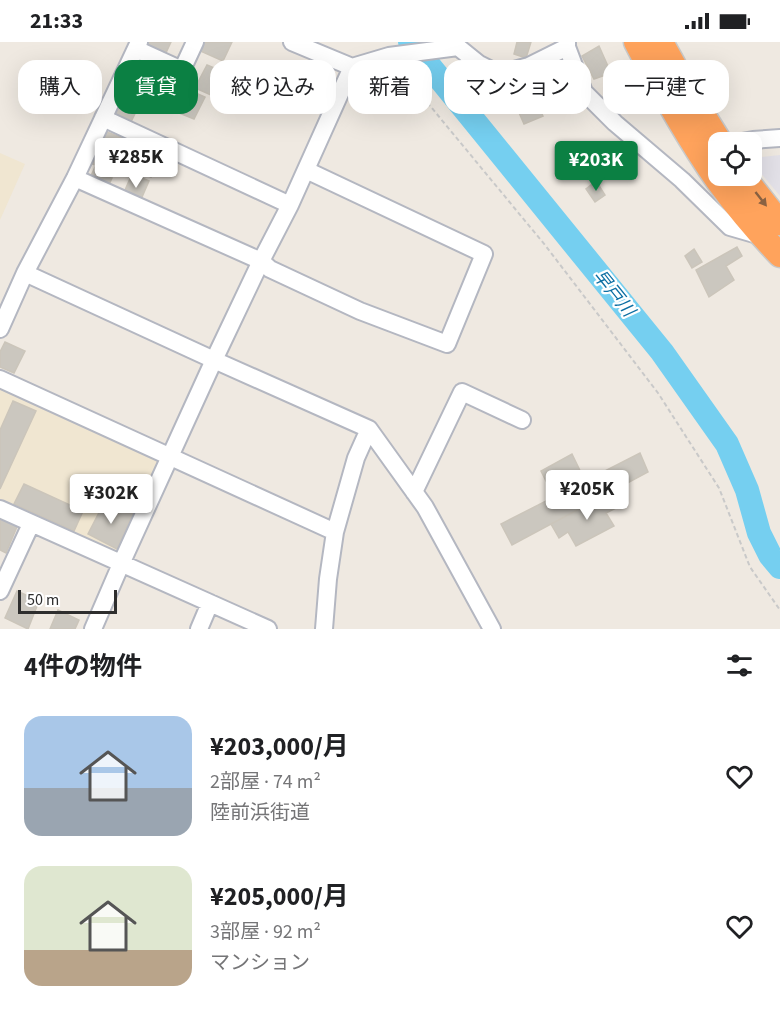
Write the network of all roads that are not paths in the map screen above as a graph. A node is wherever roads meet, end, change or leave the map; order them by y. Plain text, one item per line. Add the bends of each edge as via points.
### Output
1 (195, 42) edge
2 (292, 42) edge
3 (636, 42) edge
4 (661, 42) edge
5 (137, 45) edge
6 (567, 45) edge
7 (375, 60) edge
8 (348, 65) edge
9 (348, 76) edge
10 (104, 118) junction
11 (714, 132) edge
12 (780, 138) edge
13 (762, 139) edge
14 (708, 151) edge
15 (306, 170) junction
16 (75, 178) junction
17 (727, 186) edge
18 (748, 186) edge
19 (290, 205) junction
20 (771, 230) edge
21 (780, 255) edge
22 (261, 261) junction
23 (25, 273) junction
24 (0, 329) edge
25 (214, 360) junction
26 (0, 379) edge
27 (522, 420) dead end
28 (369, 429) junction
29 (170, 456) junction
30 (414, 492) junction
31 (0, 509) edge
32 (31, 524) junction
33 (335, 532) junction
34 (121, 564) junction
35 (0, 591) edge
36 (210, 603) junction
37 (93, 629) edge
38 (199, 629) edge
39 (268, 629) edge
40 (324, 629) edge
41 (492, 629) edge

1 - 5 street via 182,70
2 - 8 street
3 - 14 highway via 673,110
4 - 11 highway
5 - 10 street
6 - 7 street via 529,66 499,74 458,47
6 - 20 street via 584,92 615,123 730,227
9 - 15 street
10 - 16 street
10 - 19 street
12 - 13 street
15 - 19 street
15 - 22 street via 484,254 447,344 360,311 270,269
16 - 22 street
16 - 23 street
17 - 20 highway via 734,201
18 -> 20 highway
19 - 22 street
20 - 21 highway
22 - 25 street
23 - 24 street
23 - 25 street
25 - 28 street
25 - 29 street
26 - 29 street
27 - 30 street via 462,392
28 - 30 street
28 - 33 street via 356,458
29 - 33 street
29 - 34 street
30 - 41 street
31 - 32 street
32 - 34 street
32 - 35 street
33 - 40 street
34 - 36 street
34 - 37 street
36 - 38 street
36 - 39 street

